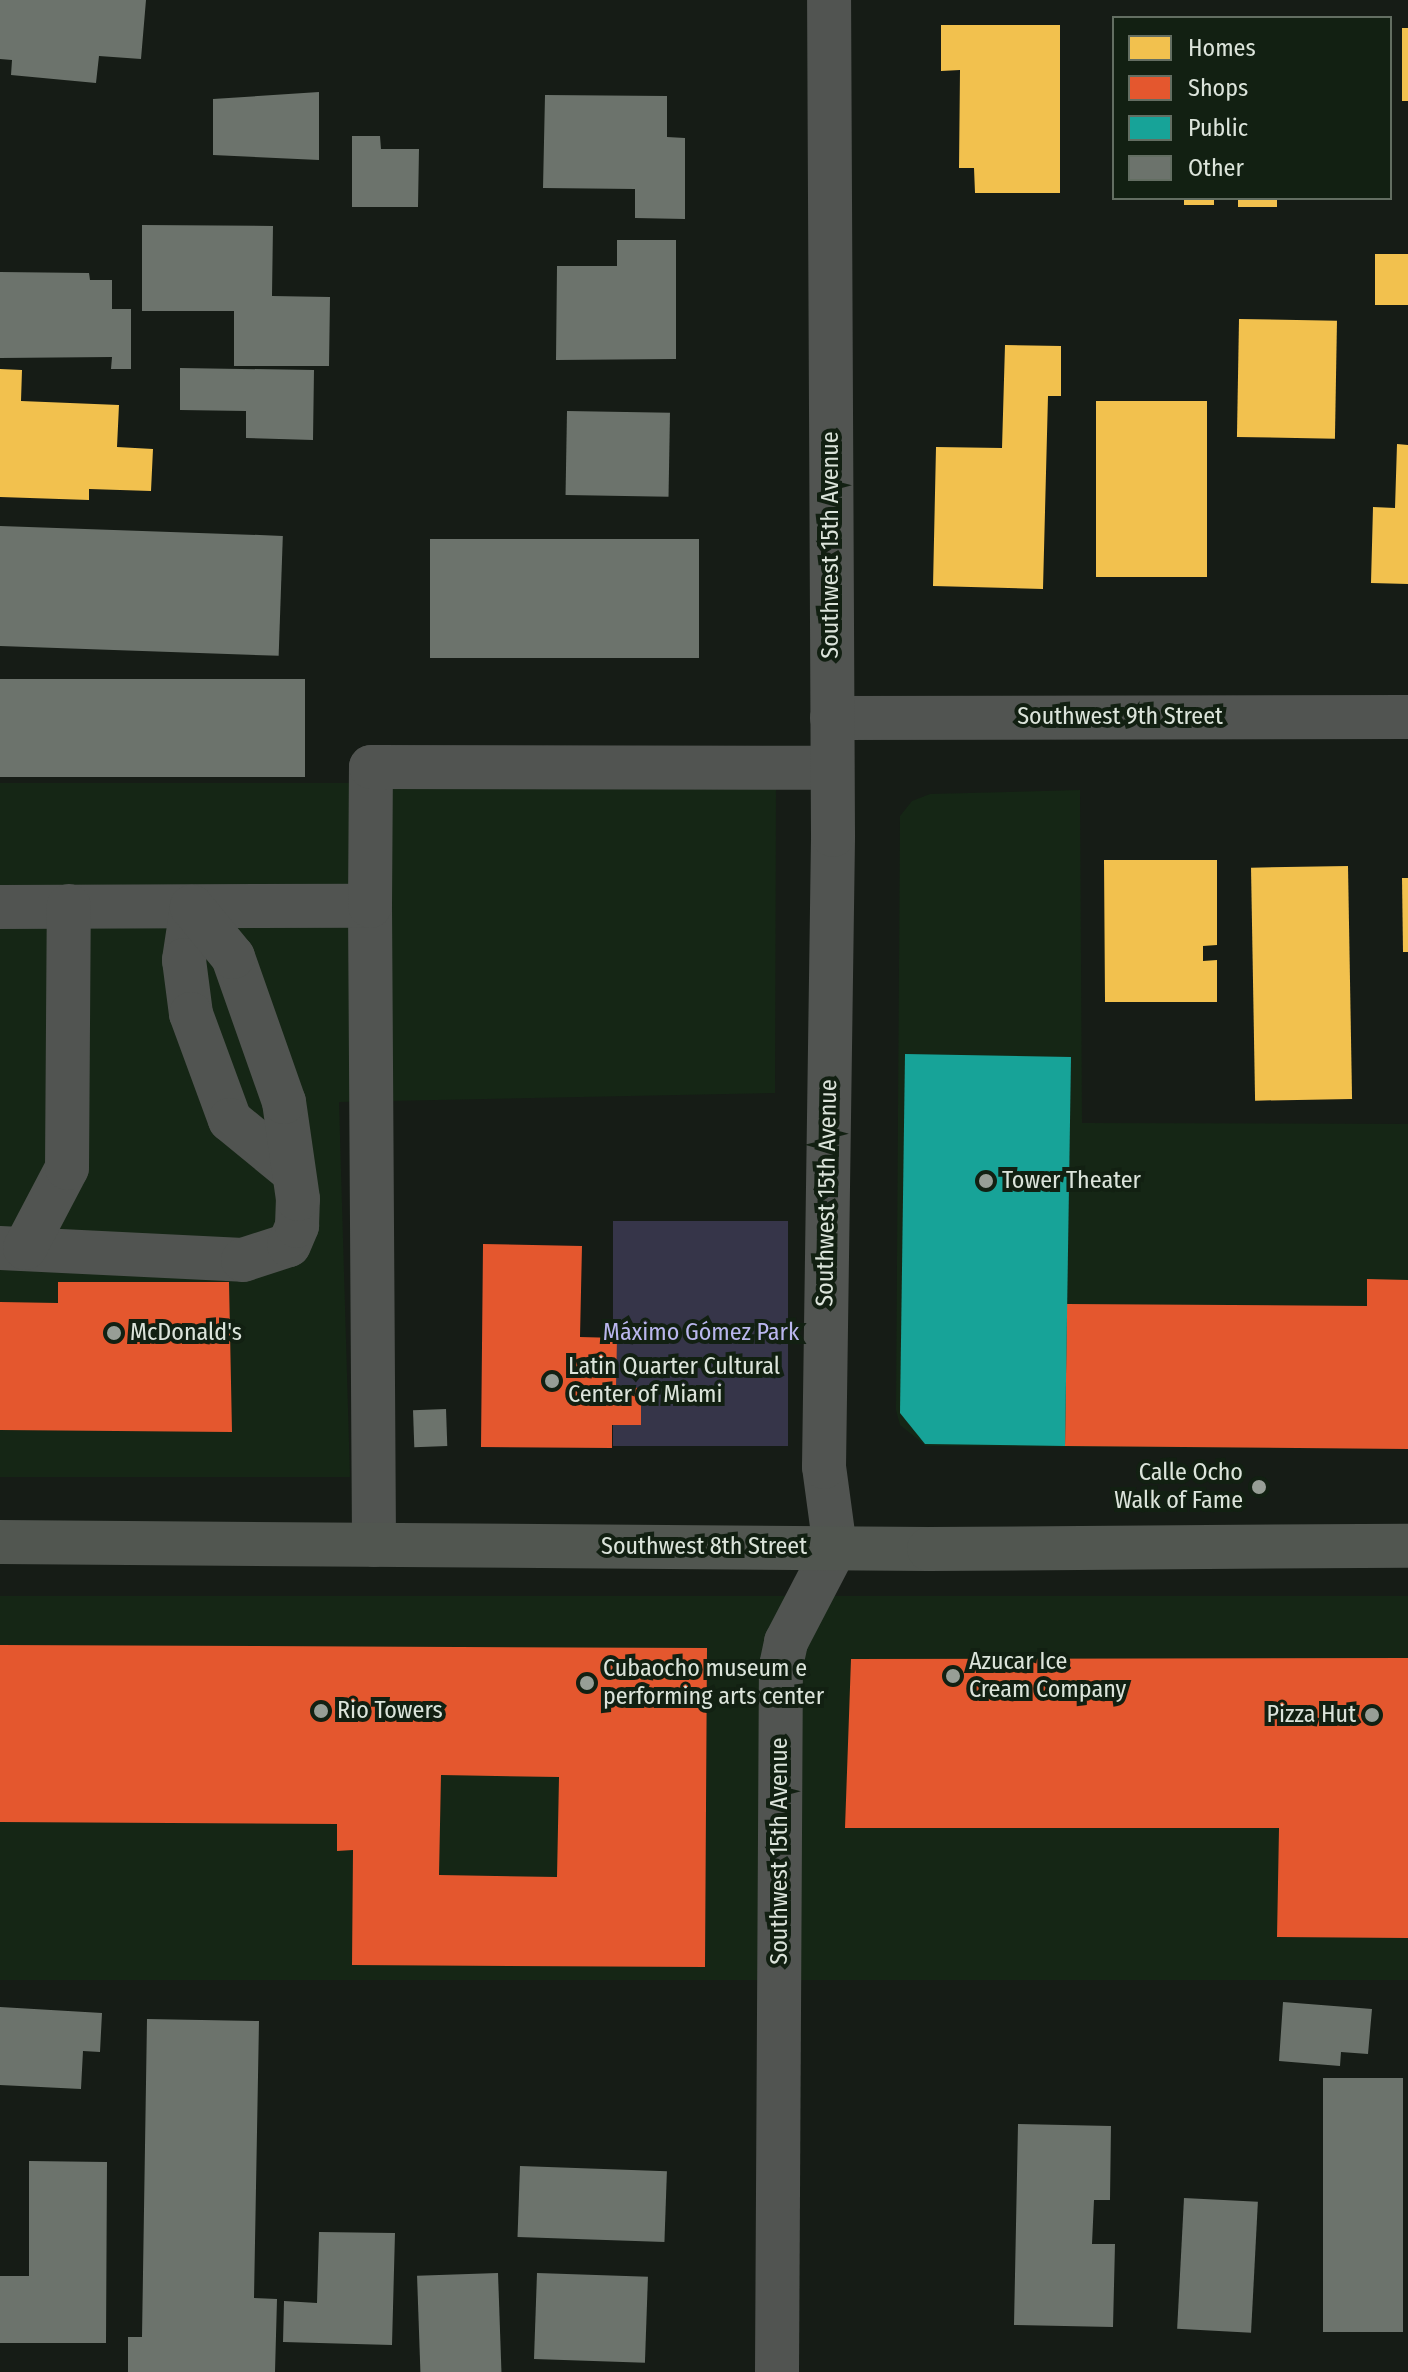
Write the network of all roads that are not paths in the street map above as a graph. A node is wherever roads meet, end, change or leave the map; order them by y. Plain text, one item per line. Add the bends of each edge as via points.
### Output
1 (829, 0) edge
2 (1408, 717) edge
3 (832, 718) junction
4 (832, 768) junction
5 (69, 906) junction
6 (370, 906) junction
7 (0, 907) edge
8 (192, 907) junction
9 (292, 1171) junction
10 (13, 1248) edge
11 (0, 1542) edge
12 (374, 1545) junction
13 (1408, 1546) edge
14 (835, 1548) junction
15 (777, 2372) edge

1 - 3 street, Southwest 15th Avenue
2 - 3 street, Southwest 9th Street
3 - 4 street, Southwest 15th Avenue
4 - 6 street via 371,767
4 - 14 street, Southwest 15th Avenue via 824,1467
5 - 7 street
5 - 8 street
5 - 10 street via 67,1168
6 - 8 street
6 - 12 street
8 - 9 street via 233,957 253,1002 284,1102
8 - 9 street via 184,960 191,1014 225,1107 230,1120
9 - 10 street via 297,1226 289,1245 272,1255 243,1260
11 - 12 main road, Southwest 8th Street
12 - 14 main road, Southwest 8th Street
13 - 14 main road, Southwest 8th Street
14 - 15 street, Southwest 15th Avenue via 786,1642 781,1666

